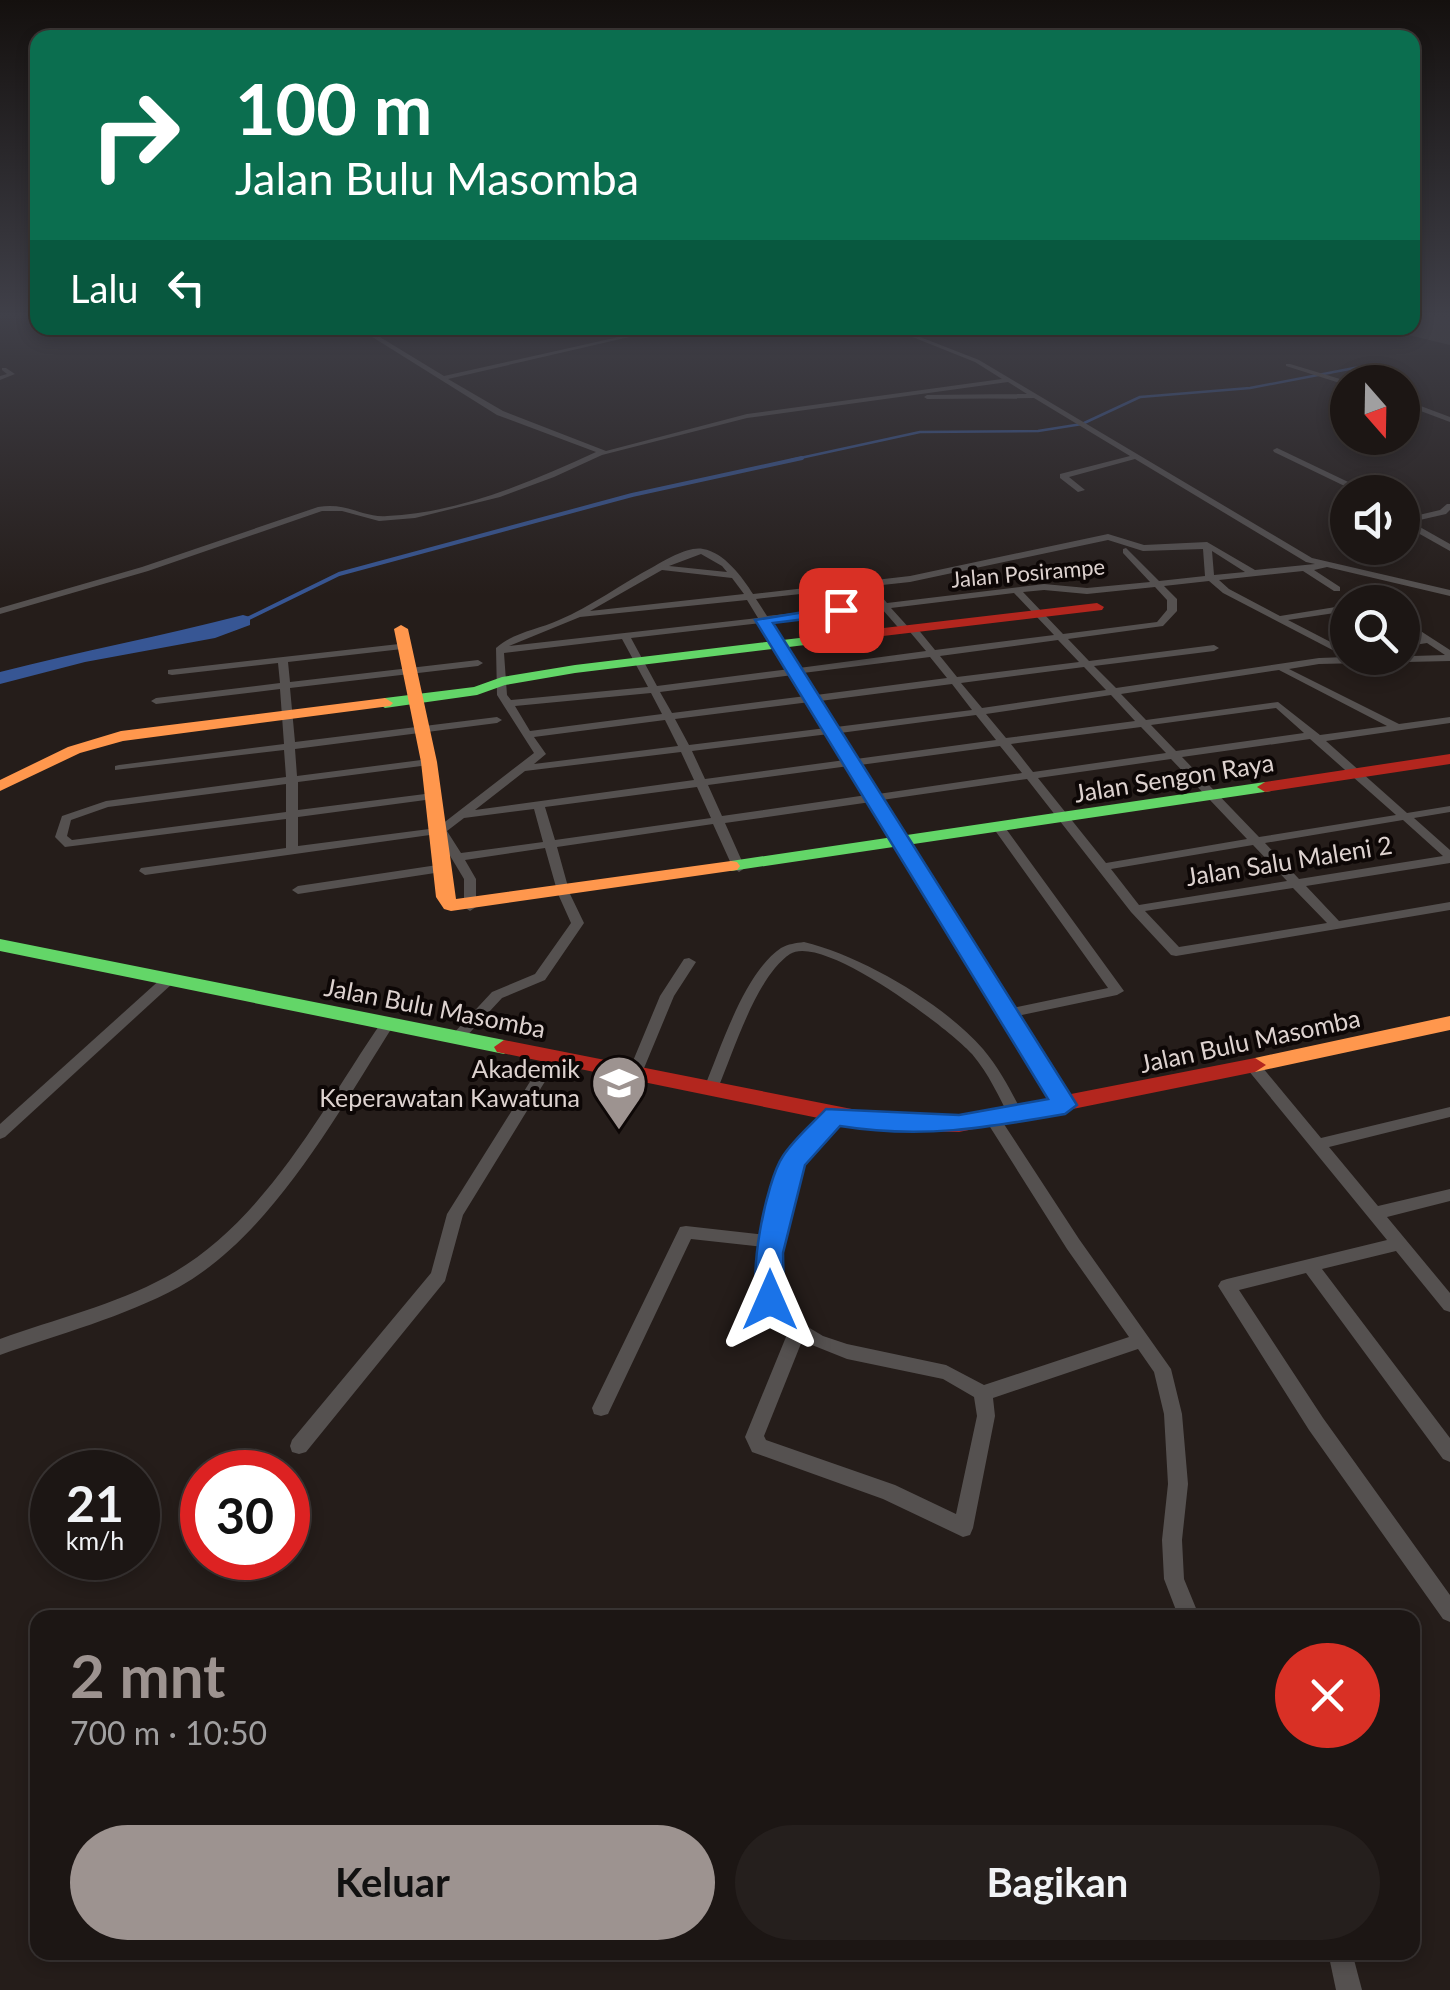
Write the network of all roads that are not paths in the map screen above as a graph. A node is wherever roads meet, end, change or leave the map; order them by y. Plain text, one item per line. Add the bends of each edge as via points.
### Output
1 (494, 409) edge
2 (794, 409) edge
3 (1058, 409) edge
4 (1420, 409) edge
5 (1450, 420) edge
6 (1277, 450) dead end
7 (602, 452) junction
8 (1136, 457) junction
9 (1330, 476) edge
10 (1081, 490) dead end
11 (1450, 506) edge
12 (1420, 515) edge
13 (1420, 530) edge
14 (1207, 545) junction
15 (1450, 548) edge
16 (1126, 551) dead end
17 (1323, 566) junction
18 (664, 568) junction
19 (1304, 568) junction
20 (1253, 574) junction
21 (736, 576) junction
22 (1210, 576) junction
23 (1157, 580) junction
24 (1331, 585) edge
25 (868, 586) junction
26 (1017, 590) junction
27 (1450, 593) edge
28 (750, 597) junction
29 (888, 607) junction
30 (1097, 607) dead end
31 (0, 611) edge
32 (1330, 611) edge
33 (1040, 614) junction
34 (576, 616) junction
35 (1282, 618) junction
36 (762, 620) junction
37 (910, 630) junction
38 (1420, 634) edge
39 (625, 635) junction
40 (404, 638) joint
41 (1064, 638) junction
42 (1429, 640) junction
43 (1420, 641) edge
44 (780, 644) junction
45 (1330, 645) edge
46 (1214, 648) dead end
47 (499, 650) junction
48 (934, 654) junction
49 (1450, 656) edge
50 (1420, 657) edge
51 (283, 660) junction
52 (1330, 660) edge
53 (638, 661) junction
54 (478, 663) dead end
55 (1089, 666) junction
56 (1284, 670) junction
57 (796, 671) junction
58 (172, 672) dead end
59 (411, 672) junction
60 (502, 681) junction
61 (958, 683) junction
62 (286, 686) junction
63 (652, 690) junction
64 (1116, 694) junction
65 (416, 699) junction
66 (156, 701) dead end
67 (814, 701) junction
68 (506, 704) junction
69 (979, 712) junction
70 (288, 715) junction
71 (666, 718) junction
72 (497, 720) dead end
73 (1450, 720) edge
74 (1148, 725) junction
75 (1398, 727) junction
76 (423, 730) junction
77 (833, 731) junction
78 (529, 734) junction
79 (1316, 737) junction
80 (1003, 744) junction
81 (289, 747) junction
82 (686, 750) junction
83 (1176, 757) junction
84 (1450, 760) edge
85 (429, 762) junction
86 (854, 764) junction
87 (119, 768) dead end
88 (526, 768) junction
89 (1358, 774) junction
90 (1032, 777) junction
91 (292, 779) junction
92 (702, 784) junction
93 (0, 786) edge
94 (433, 796) junction
95 (1212, 796) junction
96 (875, 799) junction
97 (539, 806) junction
98 (1450, 809) edge
99 (291, 814) junction
100 (458, 815) junction
101 (1405, 817) junction
102 (718, 820) junction
103 (1068, 820) junction
104 (1000, 829) junction
105 (436, 831) junction
106 (1257, 840) junction
107 (904, 842) junction
108 (548, 844) junction
109 (292, 851) junction
110 (1450, 858) edge
111 (452, 863) junction
112 (1102, 867) junction
113 (739, 868) junction
114 (145, 871) dead end
115 (1295, 882) junction
116 (298, 890) dead end
117 (564, 894) junction
118 (1450, 906) edge
119 (1136, 909) junction
120 (1336, 925) junction
121 (0, 944) edge
122 (689, 962) dead end
123 (168, 980) junction
124 (1008, 1013) junction
125 (1450, 1023) edge
126 (388, 1024) junction
127 (458, 1037) junction
128 (552, 1057) junction
129 (1253, 1066) junction
130 (635, 1073) junction
131 (711, 1088) junction
132 (1065, 1105) junction
133 (1450, 1112) edge
134 (835, 1116) junction
135 (1016, 1116) junction
136 (993, 1120) junction
137 (0, 1133) edge
138 (1318, 1144) junction
139 (1450, 1195) edge
140 (1376, 1213) junction
141 (773, 1242) junction
142 (1400, 1243) junction
143 (1309, 1265) junction
144 (1446, 1295) edge
145 (796, 1332) junction
146 (1140, 1341) junction
147 (0, 1347) edge
148 (983, 1393) junction
149 (601, 1408) dead end
150 (299, 1446) dead end
151 (1450, 1453) edge
152 (1187, 1610) edge
153 (1450, 1612) edge
154 (1342, 1960) edge
155 (1348, 1990) edge

1 - 7 street
2 - 7 street
3 - 8 street
4 - 5 street
6 - 9 street
7 - 31 street via 504,491 395,518 372,518 349,506 321,509
8 - 10 street via 1063,476
8 - 17 street
11 - 12 street
13 - 15 street
14 - 20 street
14 - 22 street
14 - 25 street via 1144,548 1101,537
16 - 23 street
17 - 19 street, Jalan Posirampe
17 - 27 street
18 - 21 street
18 - 21 street via 697,550
18 - 34 street
19 - 20 street, Jalan Posirampe
19 - 24 street
20 - 22 street, Jalan Posirampe
21 - 28 street
22 - 23 street, Jalan Posirampe
22 - 35 street via 1256,610
23 - 26 street, Jalan Posirampe via 1081,591
23 - 41 street via 1173,603 1160,624
25 - 28 street
25 - 29 street
26 - 29 street, Jalan Posirampe
26 - 33 street
28 - 34 street
28 - 36 street
29 - 36 street, Jalan Posirampe
29 - 37 street
30 - 33 street
32 - 35 street
33 - 37 street
33 - 41 street
34 - 47 street
35 - 45 street
36 - 39 street, Jalan Posirampe
36 - 44 street
37 - 44 street
37 - 48 street
38 - 42 street
39 - 47 street, Jalan Posirampe
39 - 53 street
40 - 51 street
40 - 59 street
41 - 48 street
41 - 55 street
42 - 43 street
42 - 49 street
44 - 53 street
44 - 57 street
46 - 55 street
47 - 60 street
48 - 57 street
48 - 61 street
49 - 50 street
51 - 58 street
51 - 62 street
52 - 56 street
53 - 60 street
53 - 63 street
54 - 59 street
55 - 61 street
55 - 64 street
56 - 64 street
56 - 75 street
57 - 63 street
57 - 67 street
59 - 62 street
59 - 65 street
60 - 65 street
60 - 68 street
61 - 67 street
61 - 69 street
62 - 66 street
62 - 70 street
63 - 68 street
63 - 71 street
64 - 69 street
64 - 74 street
65 - 70 street
65 - 76 street
67 - 71 street
67 - 77 street
68 - 78 street
69 - 77 street
69 - 80 street
70 - 81 street
70 - 93 street via 96,741
71 - 78 street
71 - 82 street
72 - 76 street
73 - 75 street
74 - 79 street via 1278,705
74 - 80 street
74 - 83 street
75 - 79 street
76 - 81 street
76 - 85 street
77 - 82 street
77 - 86 street
78 - 88 street via 540,754
79 - 83 street
79 - 89 street
80 - 86 street
80 - 90 street
81 - 87 street
81 - 91 street
82 - 88 street
82 - 92 street
83 - 90 street
83 - 95 street
84 - 89 street, Jalan Sengon Raya
85 - 91 street
85 - 94 street
86 - 92 street
86 - 96 street
88 - 100 street
89 - 95 street, Jalan Sengon Raya
89 - 101 street
90 - 96 street
90 - 103 street
91 - 99 street
91 - 99 street via 106,804 66,818 61,837 69,844
92 - 97 street
92 - 102 street
94 - 99 street
94 - 105 street
95 - 103 street, Jalan Sengon Raya
95 - 106 street
96 - 102 street
96 - 107 street
97 - 100 street
97 - 108 street
98 - 101 street
99 - 109 street
100 - 111 street via 441,834
101 - 106 street
101 - 110 street
102 - 108 street
102 - 113 street
103 - 104 street, Jalan Sengon Raya
103 - 112 street
104 - 107 street, Jalan Sengon Raya
104 - 124 street via 1117,991
105 - 109 street
105 - 111 street
106 - 112 street
106 - 115 street
107 - 113 street, Jalan Sengon Raya
107 - 124 street
108 - 111 street
108 - 117 street
109 - 114 street
110 - 115 street, Jalan Salu Maleni 2
111 - 116 street
111 - 117 street, Jalan Sengon Raya via 447,901 470,907
112 - 119 street
113 - 117 street, Jalan Sengon Raya
115 - 119 street, Jalan Salu Maleni 2
115 - 120 street
117 - 127 street via 578,923 540,977 498,995
118 - 120 street
119 - 120 street via 1173,951 1184,954
121 - 123 street, Jalan Bulu Masomba
122 - 130 street
123 - 126 street, Jalan Bulu Masomba
123 - 137 street
124 - 132 street
125 - 129 street, Jalan Bulu Masomba
126 - 127 street, Jalan Bulu Masomba
126 - 147 street via 270,1198 191,1271
127 - 128 street, Jalan Bulu Masomba
128 - 130 street, Jalan Bulu Masomba
128 - 150 street via 455,1214 440,1276
129 - 132 street, Jalan Bulu Masomba
129 - 138 street
130 - 131 street, Jalan Bulu Masomba
131 - 134 street, Jalan Bulu Masomba
131 - 135 street via 758,986 786,951 802,946 849,960 956,1030 993,1074
132 - 135 street, Jalan Bulu Masomba
133 - 138 street
134 - 136 street, Jalan Bulu Masomba via 928,1125
134 - 141 street via 793,1161
135 - 136 street, Jalan Bulu Masomba
136 - 146 street
138 - 140 street
139 - 140 street
140 - 142 street
141 - 145 street via 770,1300 774,1314
141 - 149 street via 686,1232
142 - 143 street
142 - 144 street
143 - 151 street
143 - 153 street via 1228,1288
145 - 148 street via 945,1371
145 - 148 street via 760,1414 754,1437 759,1446 852,1475 962,1528 986,1416
146 - 148 street
146 - 152 street via 1162,1369 1171,1402 1178,1484 1174,1579
154 - 155 street

